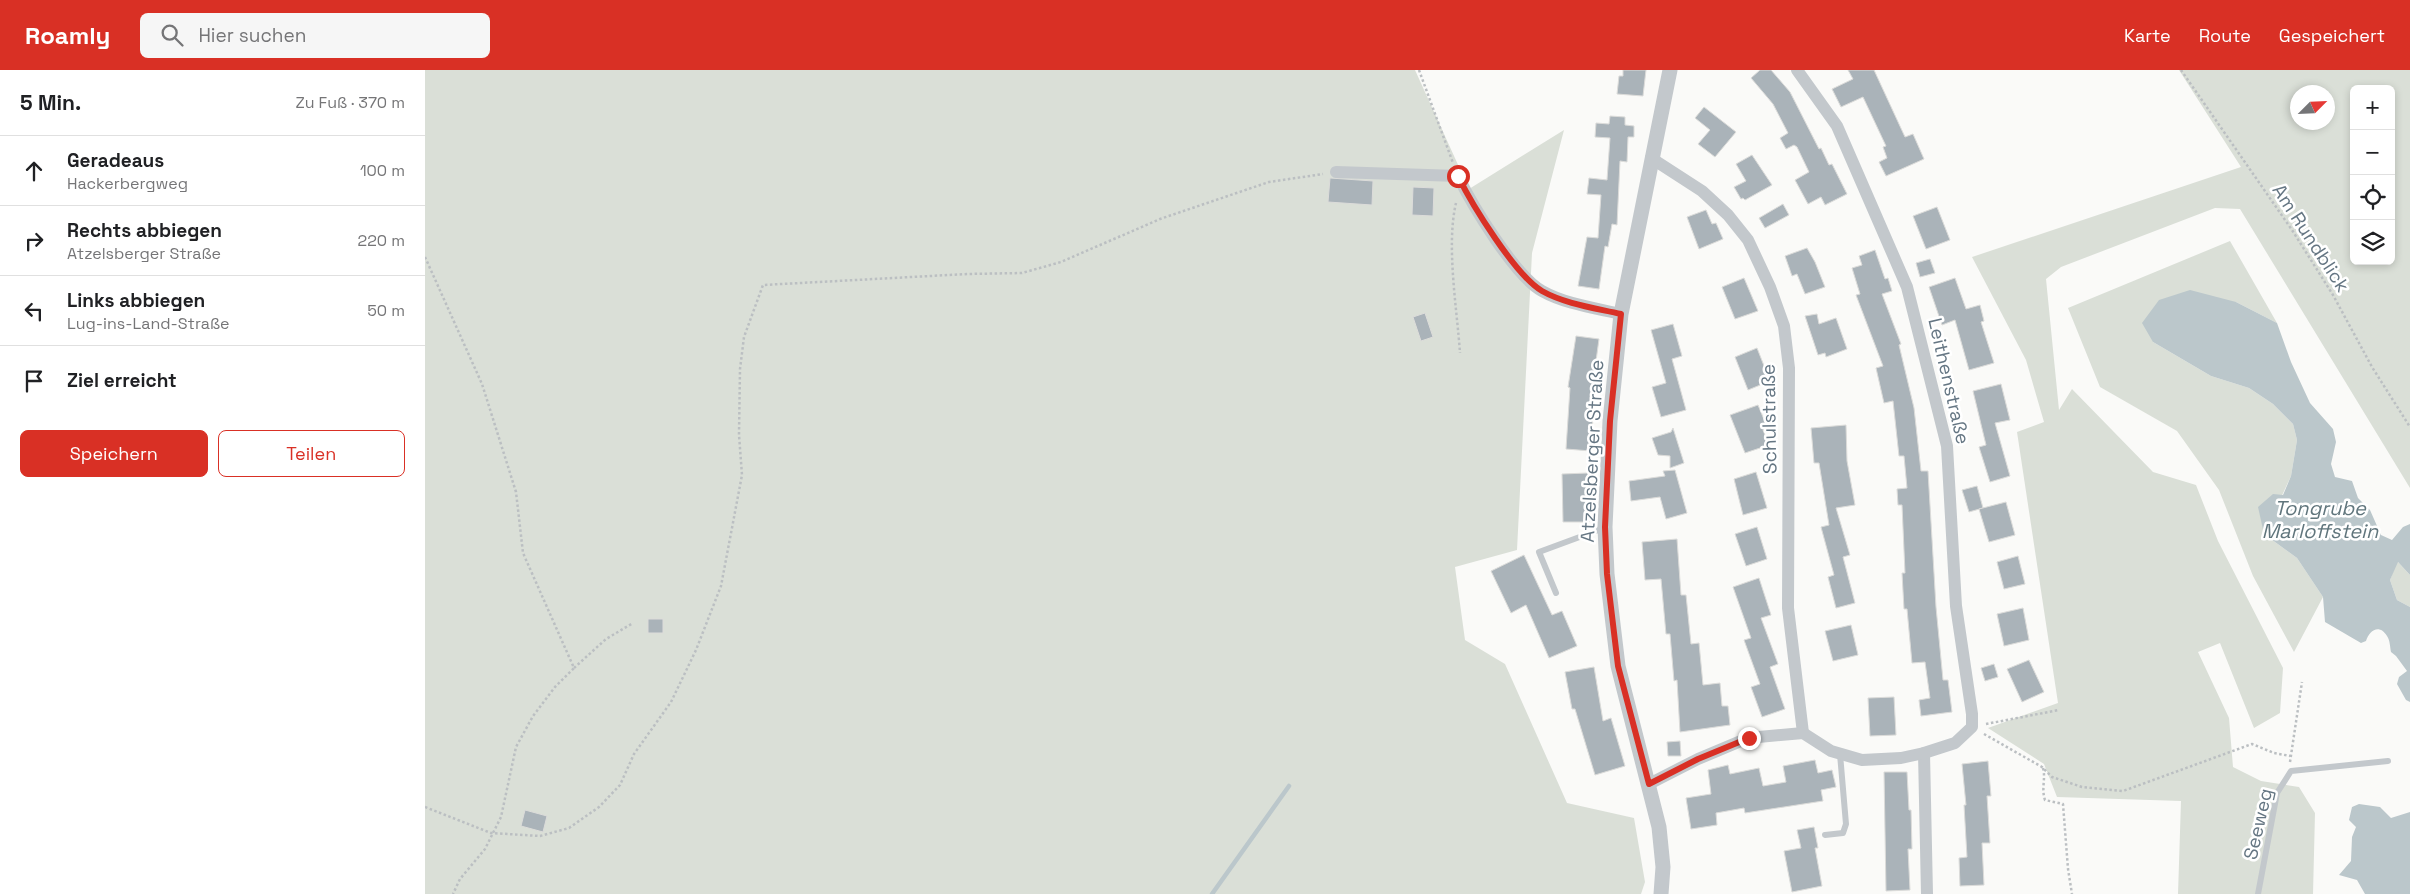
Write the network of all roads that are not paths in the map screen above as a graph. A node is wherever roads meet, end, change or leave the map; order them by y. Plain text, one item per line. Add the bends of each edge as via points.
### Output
1 (1670, 70) edge
2 (1797, 70) edge
3 (1651, 158) junction
4 (1336, 172) road end
5 (1621, 314) junction
6 (1605, 527) junction
7 (1556, 593) dead end
8 (1803, 733) junction
9 (1924, 753) junction
10 (1840, 754) junction
11 (2388, 760) dead end
12 (1649, 784) junction
13 (1825, 836) dead end
14 (1661, 894) edge
15 (1927, 894) edge
16 (2259, 894) edge

1 - 3 street, Atzelsberger Straße
2 - 9 street, Leithenstraße via 1837,126 1907,288 1947,446 1957,606 1972,727 1955,743
3 - 5 street, Atzelsberger Straße
3 - 8 street, Schulstraße via 1702,191 1728,215 1748,240 1784,326 1789,368 1788,608
4 - 5 street via 1458,176 1501,245 1535,287 1562,299
5 - 6 street, Atzelsberger Straße via 1610,421
6 - 7 lane via 1539,552
6 - 12 street, Atzelsberger Straße via 1618,666
8 - 10 street
8 - 12 street via 1749,738
9 - 10 street via 1863,760
9 - 15 street
10 - 13 lane via 1846,824 1843,833
11 - 16 lane, Seeweg via 2291,770 2277,793
12 - 14 street, Atzelsberger Straße via 1659,826 1663,867

